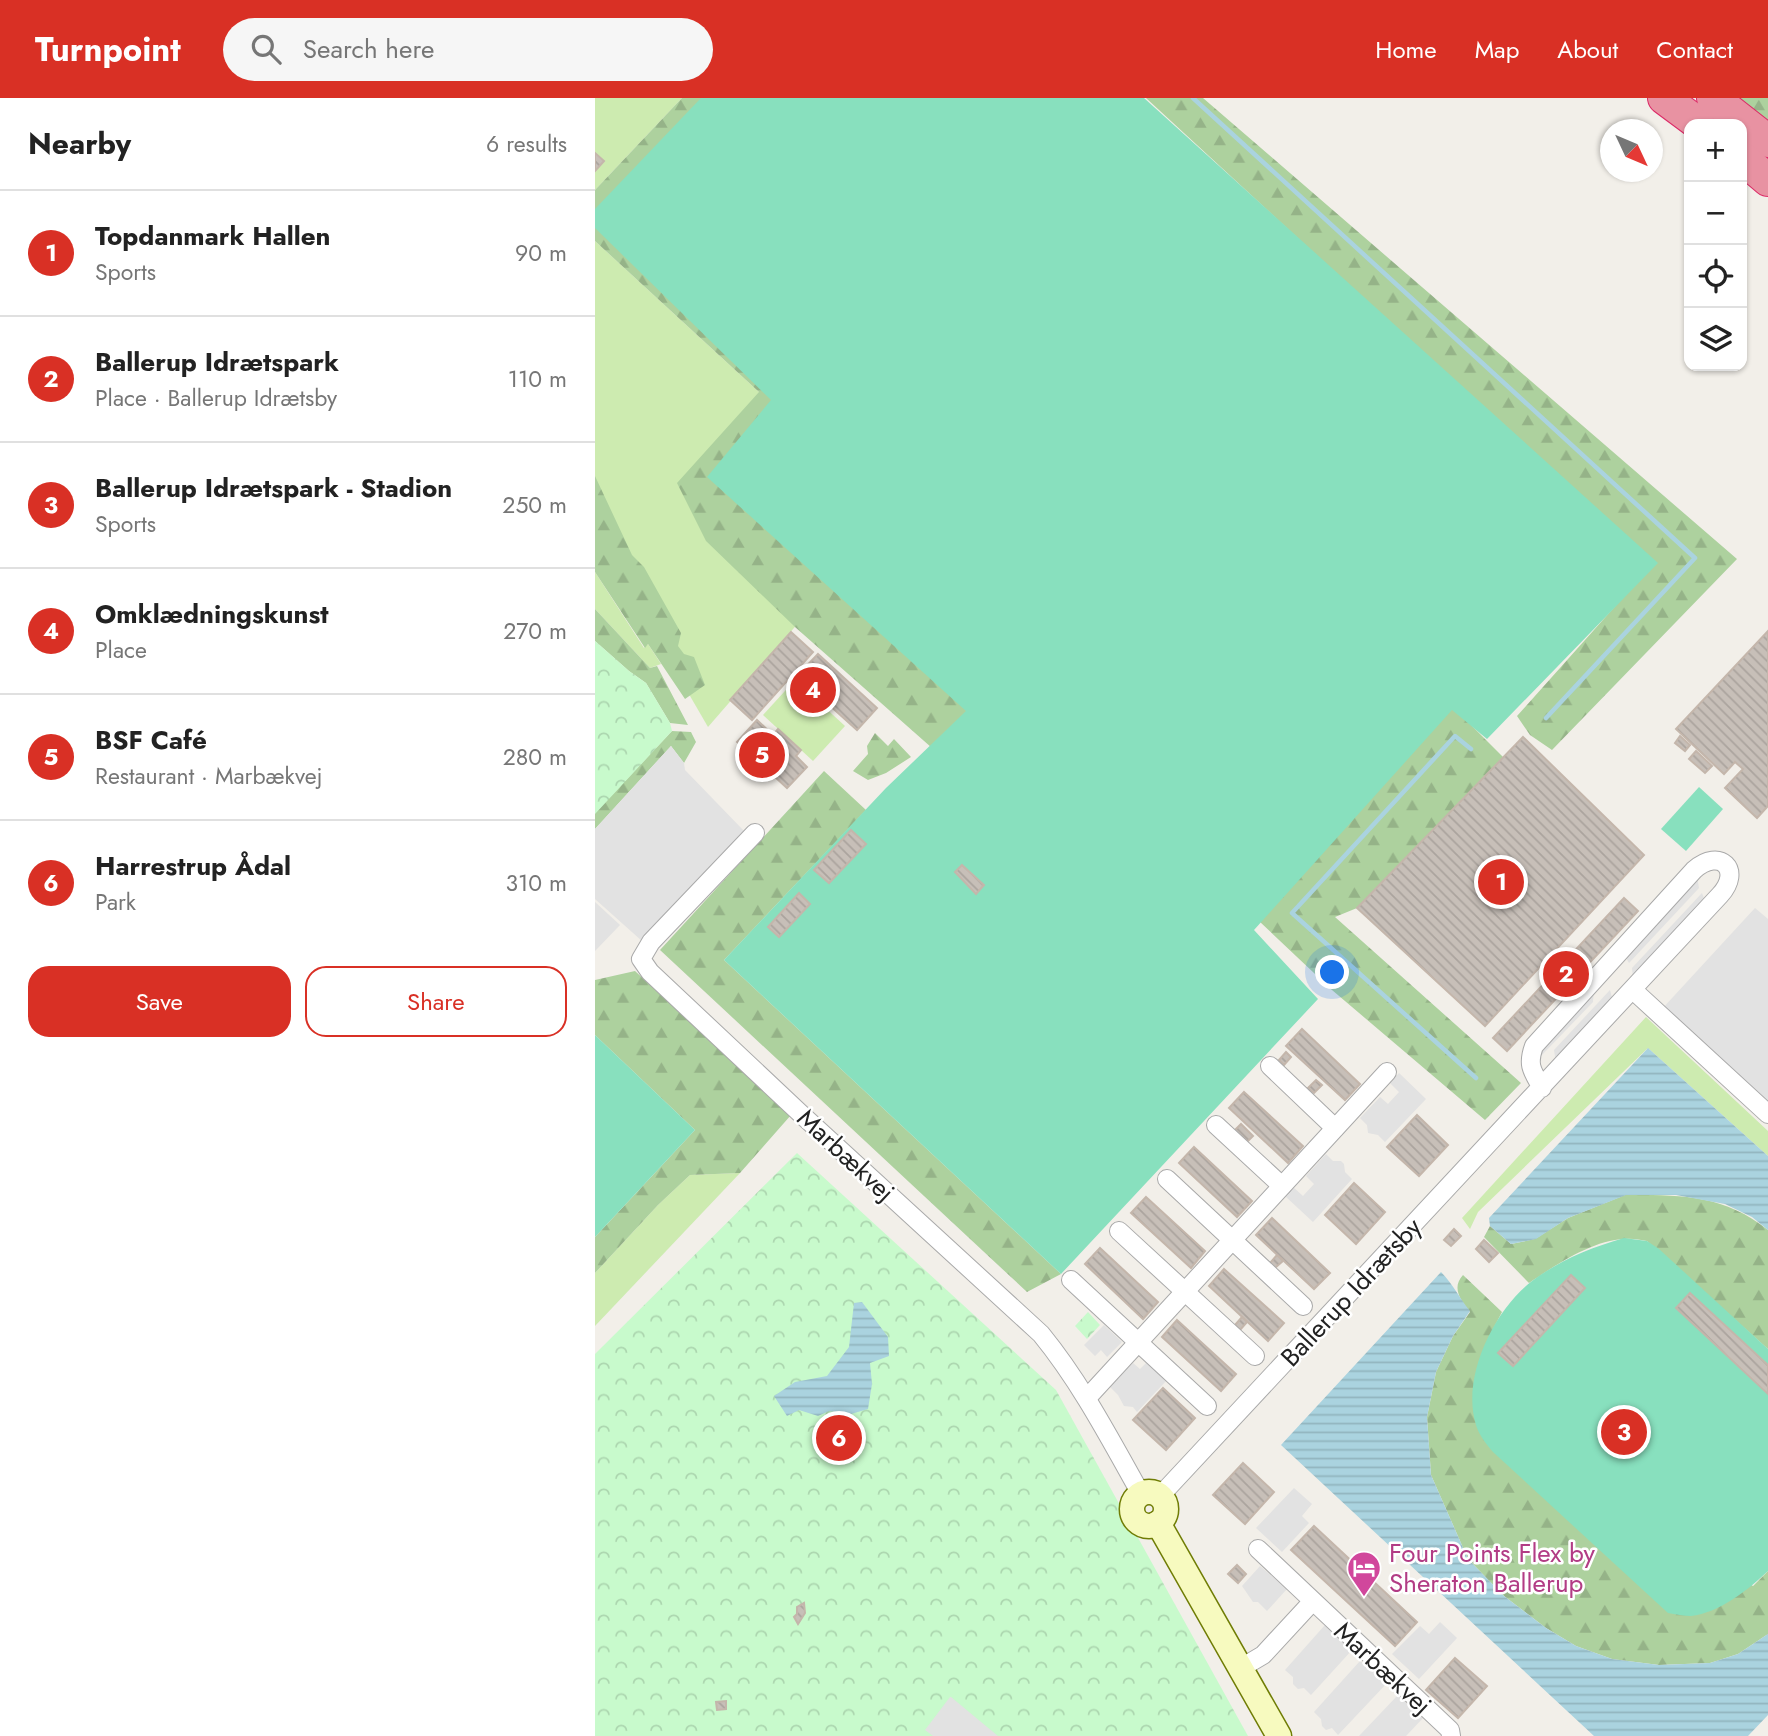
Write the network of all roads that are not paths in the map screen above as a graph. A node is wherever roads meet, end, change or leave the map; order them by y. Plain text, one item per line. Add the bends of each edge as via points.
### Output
1 (1664, 98) edge
2 (1713, 98) edge
3 (1692, 119) edge
4 (1768, 141) edge
5 (1747, 163) edge
6 (1768, 180) edge
7 (755, 833) dead end
8 (1633, 990) junction
9 (1269, 1066) dead end
10 (1387, 1072) dead end
11 (1542, 1088) junction
12 (1768, 1114) edge
13 (1216, 1125) dead end
14 (1335, 1128) junction
15 (1167, 1179) dead end
16 (1282, 1186) junction
17 (1119, 1231) dead end
18 (1232, 1240) junction
19 (1071, 1280) dead end
20 (1184, 1292) junction
21 (1303, 1306) dead end
22 (1138, 1343) junction
23 (1255, 1356) dead end
24 (1087, 1398) junction
25 (1207, 1406) dead end
26 (1151, 1495) junction
27 (1258, 1549) dead end
28 (1312, 1602) junction
29 (1241, 1668) junction
30 (1279, 1736) edge
31 (1451, 1736) edge

1 - 3 highway
2 - 4 highway
5 - 6 highway
7 - 24 street, Marbækvej via 651,942 641,959 791,1105 1041,1334
8 - 11 street, Ballerup Idrætsby
8 - 11 street, Ballerup Idrætsby via 1728,887 1725,864 1709,859 1694,870 1534,1046 1529,1059
8 - 12 street
9 - 14 street
10 - 14 street
11 - 26 street, Ballerup Idrætsby
13 - 16 street
14 - 16 street
15 - 18 street
16 - 18 street
17 - 20 street
18 - 20 street
18 - 21 street
19 - 22 street
20 - 22 street
20 - 23 street
22 - 24 street
22 - 25 street
24 - 26 street, Marbækvej
26 - 29 street via 1133,1505 1135,1518 1147,1526 1158,1523
27 - 28 street, Marbækvej
28 - 29 street, Marbækvej via 1263,1655
28 - 31 street, Marbækvej via 1450,1730
29 - 30 street

